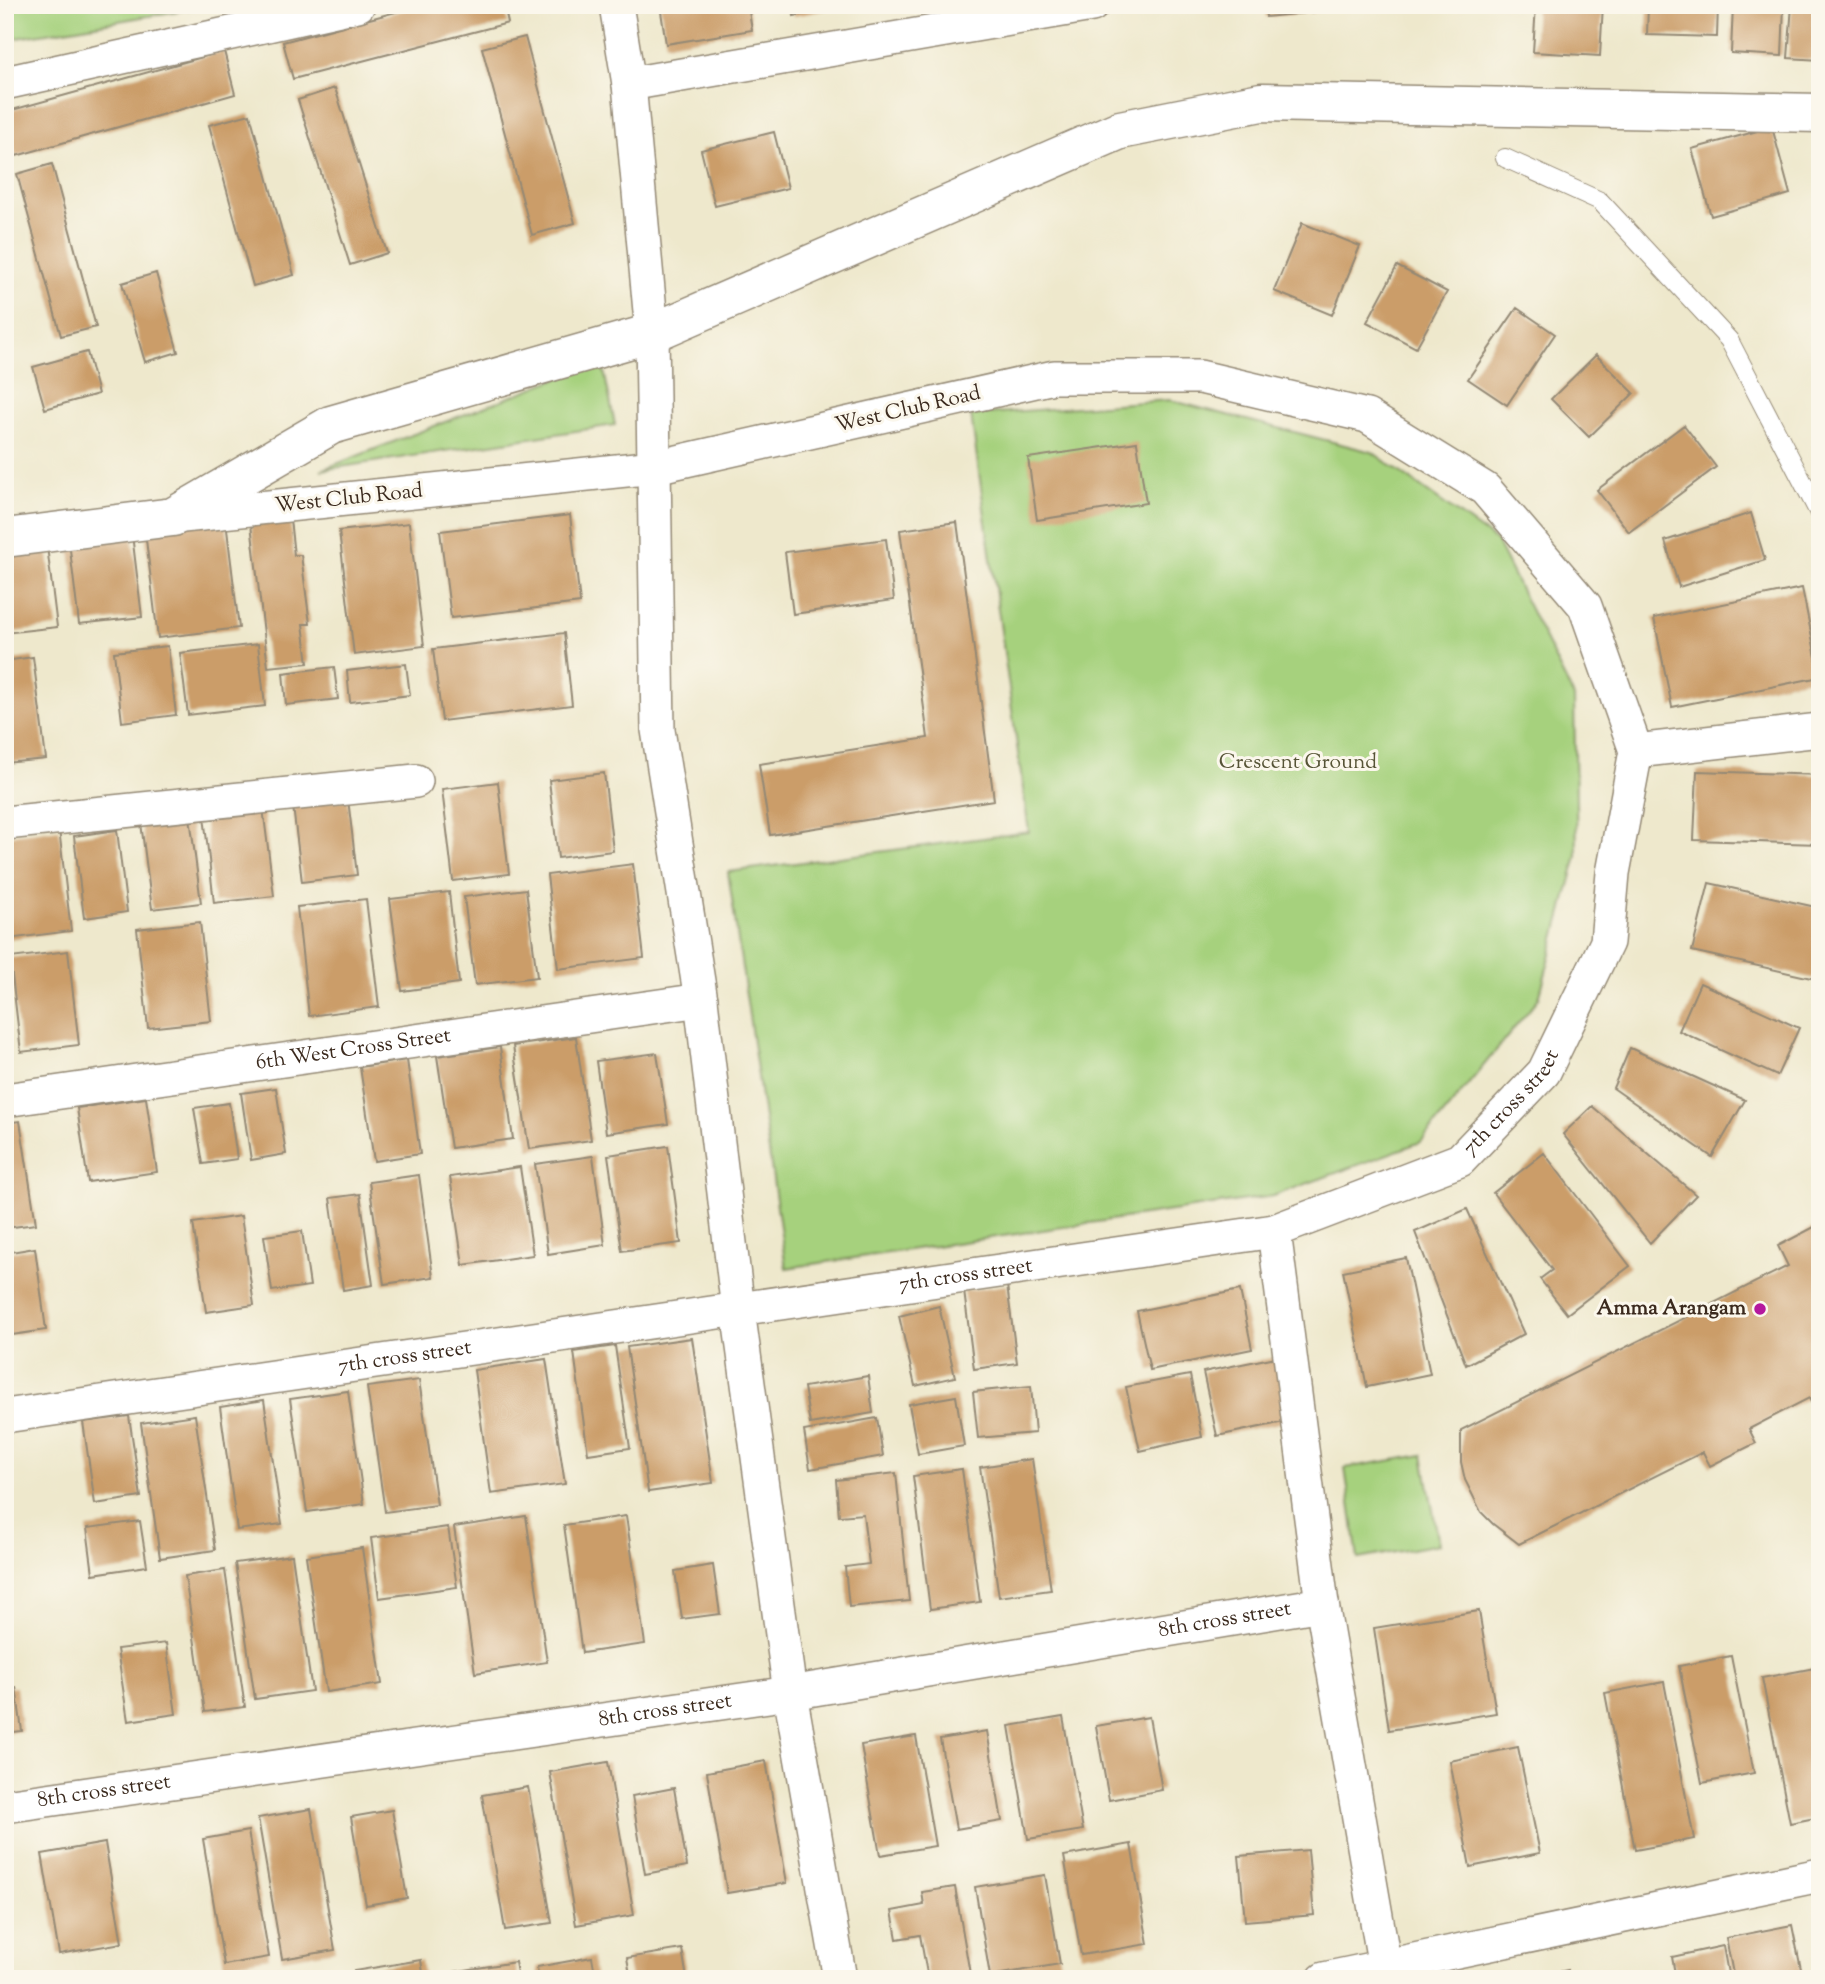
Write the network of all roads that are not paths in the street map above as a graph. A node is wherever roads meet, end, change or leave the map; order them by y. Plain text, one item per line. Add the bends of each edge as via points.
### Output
1 (358, 5) edge
2 (616, 5) edge
3 (1092, 5) edge
4 (5, 83) edge
5 (629, 84) junction
6 (1820, 113) edge
7 (1505, 158) dead end
8 (652, 333) junction
9 (655, 467) junction
10 (1820, 516) edge
11 (173, 517) junction
12 (5, 538) edge
13 (1820, 730) edge
14 (1636, 751) junction
15 (416, 781) dead end
16 (5, 823) edge
17 (701, 1000) junction
18 (5, 1100) edge
19 (1274, 1231) junction
20 (738, 1310) junction
21 (5, 1416) edge
22 (1322, 1604) junction
23 (790, 1693) junction
24 (5, 1806) edge
25 (1820, 1875) edge
26 (1386, 1973) edge
27 (840, 1979) edge
28 (1324, 1979) edge

1 - 4 street
2 - 5 street
3 - 5 street
5 - 8 street
6 - 8 street via 1261,102 1120,130
7 - 10 lane via 1600,201 1729,340
8 - 9 street
8 - 11 street via 331,425
9 - 11 street, West Club Road
9 - 14 street, West Club Road via 1054,377 1200,377 1367,416 1485,489 1585,606
9 - 17 street via 658,730
11 - 12 street, West Club Road
13 - 14 street
14 - 19 street, 7th cross street via 1613,873 1607,942 1544,1072 1460,1160
15 - 16 street
17 - 18 street, 6th West Cross Street
17 - 20 street
19 - 20 street, 7th cross street
19 - 22 street
20 - 21 street, 7th cross street
20 - 23 street
22 - 23 street, 8th cross street
22 - 26 street
23 - 24 street, 8th cross street
23 - 27 street
25 - 26 street
26 - 28 street

